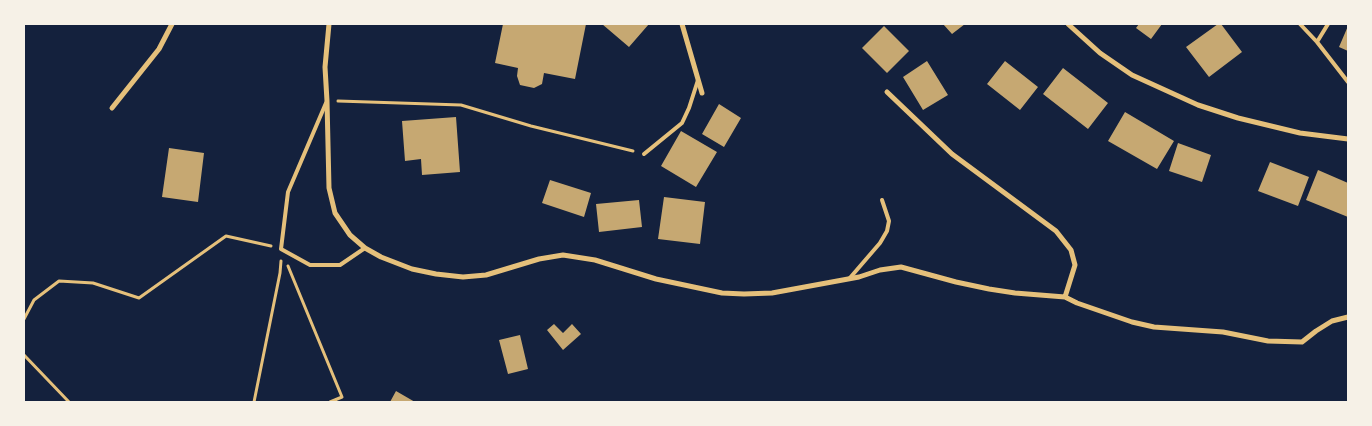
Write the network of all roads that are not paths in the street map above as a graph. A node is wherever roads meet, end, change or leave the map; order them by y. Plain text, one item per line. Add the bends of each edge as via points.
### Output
1 (172, 24) edge
2 (330, 24) edge
3 (682, 24) edge
4 (1068, 24) edge
5 (1300, 24) edge
6 (1328, 24) edge
7 (1317, 42) junction
8 (698, 78) junction
9 (1348, 82) edge
10 (887, 92) dead end
11 (702, 93) dead end
12 (327, 101) junction
13 (112, 108) dead end
14 (1348, 139) edge
15 (644, 154) road end
16 (882, 200) dead end
17 (366, 248) junction
18 (849, 279) junction
19 (1065, 297) junction
20 (1348, 317) edge

1 - 13 street via 159,49
2 - 12 street via 324,67
3 - 8 street
4 - 14 street via 1100,53 1132,75 1198,105 1300,133
5 - 7 lane
6 - 7 lane
7 - 9 lane
8 - 11 street
8 - 15 lane via 682,123
10 - 19 street via 952,154 1056,231 1071,250 1075,265
12 - 17 street via 329,188 335,213 350,234
12 - 17 lane via 288,192 281,248 310,266 340,265
16 - 18 lane via 889,221 887,231
17 - 18 street via 412,269 463,278 563,255 595,260 656,279 722,293 772,293
18 - 19 street via 901,266 980,287
19 - 20 street via 1154,327 1268,340 1302,342 1332,321

